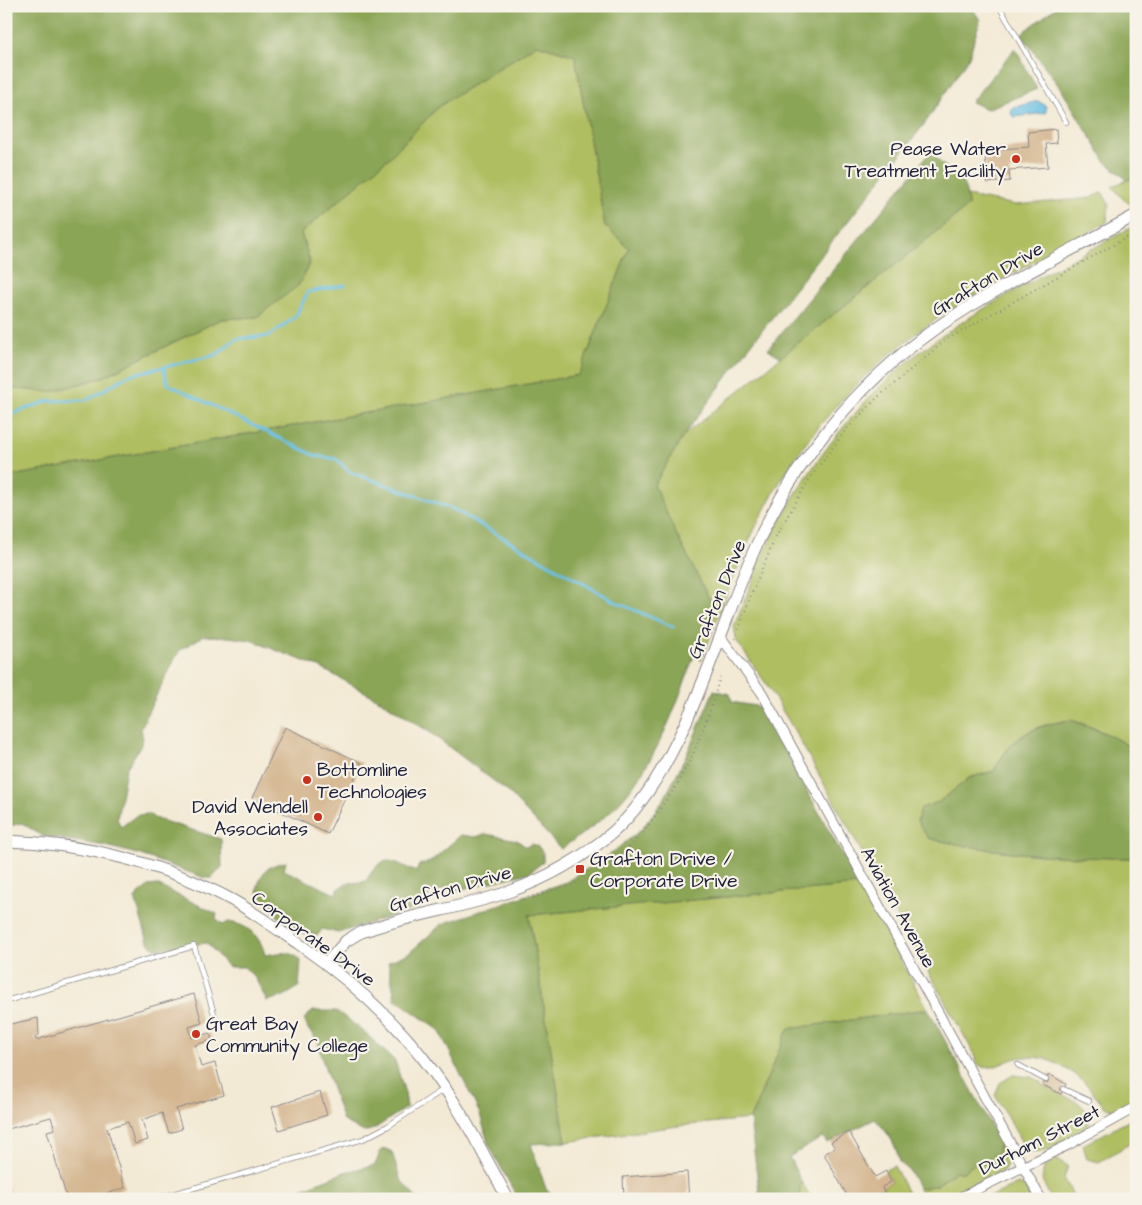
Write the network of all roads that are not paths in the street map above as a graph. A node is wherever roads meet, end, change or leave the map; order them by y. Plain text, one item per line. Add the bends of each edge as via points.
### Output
1 (999, 6) edge
2 (1066, 122) dead end
3 (1136, 215) edge
4 (720, 636) junction
5 (6, 841) edge
6 (326, 964) junction
7 (6, 1002) edge
8 (215, 1017) dead end
9 (1018, 1065) dead end
10 (1046, 1080) dead end
11 (445, 1088) junction
12 (1063, 1090) dead end
13 (1089, 1100) dead end
14 (1136, 1107) edge
15 (1024, 1167) junction
16 (6, 1183) edge
17 (11, 1199) edge
18 (156, 1199) edge
19 (508, 1199) edge
20 (957, 1199) edge
21 (1041, 1199) edge

1 - 2 lane
3 - 4 street, Grafton Drive via 1034,269 937,327 852,401 788,486 752,556
4 - 6 street, Grafton Drive via 659,775 614,831 569,864 510,892 360,933 346,941
4 - 15 street, Aviation Avenue via 762,694
5 - 6 street, Corporate Drive via 87,851 162,870 232,900
6 - 11 street, Corporate Drive via 388,1018
7 - 8 lane via 194,946
9 - 10 lane
11 - 18 lane via 364,1139
11 - 19 street, Corporate Drive
12 - 13 lane
14 - 15 street, Durham Street
15 - 20 street, Durham Street
15 - 21 street, Aviation Avenue
16 - 17 lane

